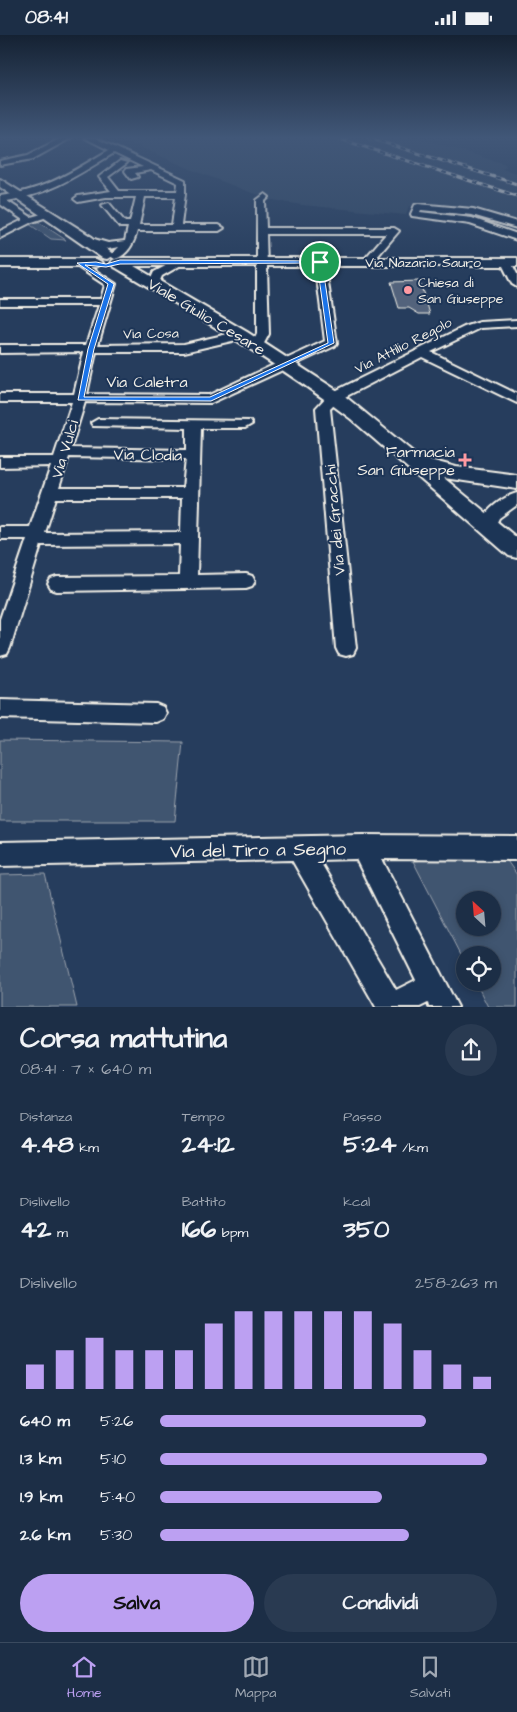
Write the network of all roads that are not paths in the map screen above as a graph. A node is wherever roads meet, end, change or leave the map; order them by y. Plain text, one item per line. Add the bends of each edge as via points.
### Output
1 (2, 183) edge
2 (58, 183) edge
3 (109, 183) edge
4 (182, 183) edge
5 (143, 188) junction
6 (115, 194) junction
7 (181, 194) junction
8 (20, 196) junction
9 (265, 197) dead end
10 (0, 199) edge
11 (78, 199) dead end
12 (106, 205) dead end
13 (49, 215) junction
14 (29, 220) junction
15 (517, 225) edge
16 (134, 226) junction
17 (176, 228) junction
18 (219, 228) dead end
19 (262, 231) junction
20 (0, 235) edge
21 (517, 237) edge
22 (87, 240) junction
23 (129, 243) junction
24 (111, 262) junction
25 (179, 262) junction
26 (262, 262) junction
27 (320, 262) junction
28 (367, 262) junction
29 (512, 262) edge
30 (0, 263) edge
31 (79, 263) junction
32 (154, 283) junction
33 (517, 284) edge
34 (0, 302) edge
35 (106, 303) junction
36 (517, 323) edge
37 (241, 335) junction
38 (257, 346) junction
39 (0, 349) edge
40 (91, 349) junction
41 (423, 353) junction
42 (285, 365) junction
43 (334, 397) junction
44 (0, 398) edge
45 (80, 399) junction
46 (517, 399) edge
47 (98, 423) dead end
48 (194, 423) junction
49 (245, 424) dead end
50 (194, 455) junction
51 (404, 455) junction
52 (62, 457) junction
53 (0, 462) edge
54 (466, 476) junction
55 (517, 482) edge
56 (50, 493) junction
57 (190, 493) junction
58 (517, 498) edge
59 (489, 521) junction
60 (0, 533) edge
61 (36, 536) junction
62 (189, 538) junction
63 (517, 549) edge
64 (246, 581) dead end
65 (188, 582) junction
66 (57, 584) dead end
67 (0, 648) edge
68 (346, 648) dead end
69 (0, 709) edge
70 (156, 713) dead end
71 (363, 847) junction
72 (298, 848) junction
73 (517, 848) edge
74 (0, 854) edge
75 (439, 997) edge

1 - 8 main road
2 - 8 street
3 - 6 street
4 - 7 street
5 - 6 street
5 - 7 street
5 - 16 street
6 - 11 street
7 - 17 street
8 - 10 street
8 - 13 main road
9 - 19 street via 261,200
10 - 14 street
12 - 16 street via 123,225
13 - 14 street
13 - 22 main road
14 - 20 street
15 - 21 street via 473,212 418,207 415,214 472,221
16 - 17 street
16 - 23 street
17 - 18 street
19 - 26 street
19 - 28 street via 394,231
22 - 23 street via 108,246
22 - 24 main road
23 - 24 street
24 - 25 main road, Via Nazario Sauro
24 - 31 main road, Via Nazario Sauro
24 - 32 main road, Viale Giulio Cesare
25 - 26 main road, Via Nazario Sauro
25 - 32 street via 158,275
26 - 27 main road, Via Nazario Sauro
26 - 38 street via 263,334
27 - 28 main road, Via Nazario Sauro
27 - 42 street, Via Caletra via 331,343
28 - 29 main road, Via Nazario Sauro
29 - 33 street
30 - 31 main road, Via Nazario Sauro
31 - 35 street, Via Vulci via 111,284
32 - 37 main road, Viale Giulio Cesare
34 - 35 street
35 - 40 street, Via Vulci
36 - 41 street, Via Attilio Regolo via 480,325
37 - 38 main road, Viale Giulio Cesare
37 - 40 street, Via Cosa via 184,348
38 - 42 main road, Viale Giulio Cesare
39 - 40 street, Via Cosa
40 - 45 street, Via Vulci
41 - 43 street, Via Attilio Regolo
41 - 46 street
42 - 43 main road, Viale Giulio Cesare
42 - 45 street, Via Caletra via 211,399
43 - 51 main road, Viale Giulio Cesare
43 - 68 street, Via dei Gracchi via 323,408
44 - 45 street, Via Caletra
45 - 52 street, Via Vulci
47 - 48 street
48 - 49 street
48 - 50 street
50 - 52 street, Via Clodia
50 - 57 street, Via Clodia
51 - 54 main road via 430,467
51 - 63 main road, Viale Giulio Cesare
52 - 53 street, Via Clodia
52 - 56 street, Via Vulci
54 - 55 main road
54 - 59 main road, Viale Giulio Cesare via 452,481 452,488
56 - 57 street
56 - 61 street, Via Vulci
57 - 62 street, Via Clodia
58 - 59 street via 492,515
59 - 63 main road, Viale Giulio Cesare
60 - 61 street
61 - 62 street
61 - 67 street, Via Vulci
62 - 65 street, Via Clodia
64 - 65 street
65 - 66 street
69 - 70 street
71 - 72 street, Via del Tiro a Segno
71 - 73 street, Via del Tiro a Segno
71 - 75 street
72 - 74 street, Via del Tiro a Segno
72 - 75 street via 391,1007

